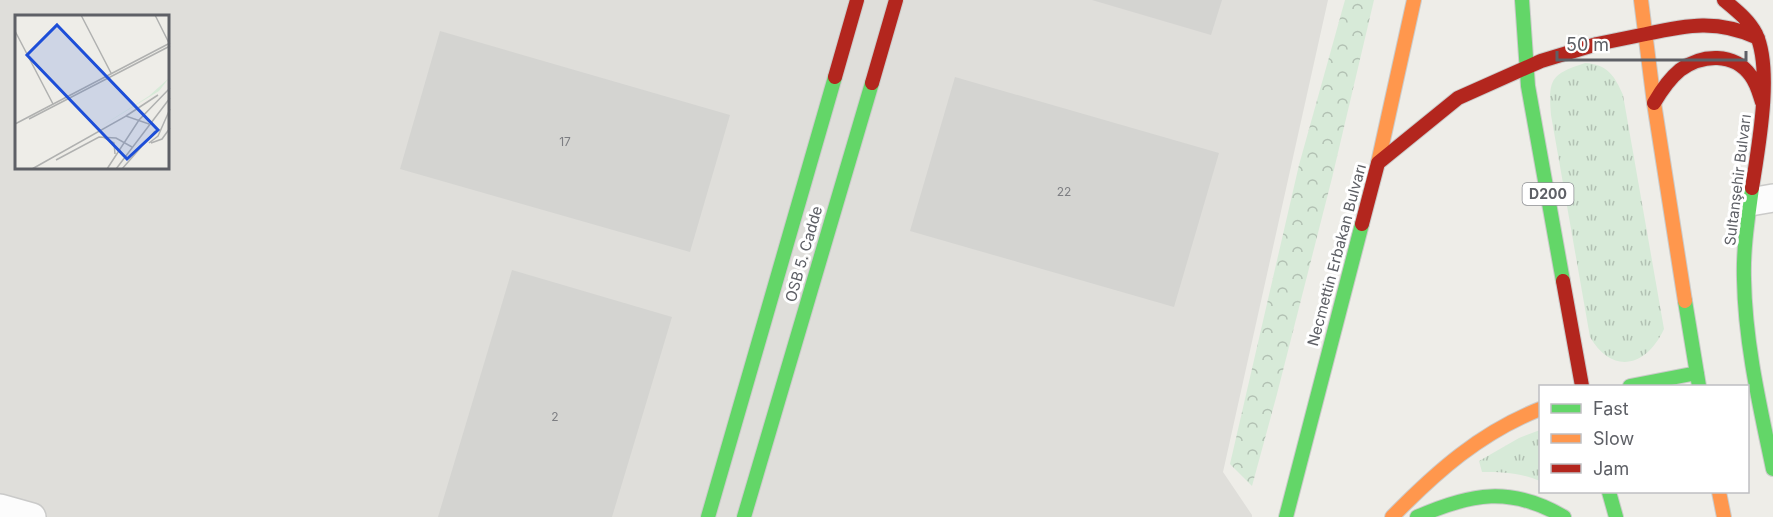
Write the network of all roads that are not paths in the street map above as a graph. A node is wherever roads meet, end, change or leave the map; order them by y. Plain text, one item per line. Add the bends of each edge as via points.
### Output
1 (856, 0) edge
2 (896, 0) edge
3 (1414, 0) edge
4 (1522, 0) edge
5 (1641, 0) edge
6 (1724, 0) edge
7 (1646, 34) junction
8 (1758, 38) junction
9 (1527, 67) junction
10 (1654, 103) junction
11 (1764, 108) junction
12 (1378, 163) junction
13 (1761, 200) edge
14 (1698, 380) edge
15 (1582, 385) edge
16 (1649, 385) edge
17 (1539, 409) edge
18 (1773, 469) edge
19 (1609, 493) edge
20 (1719, 493) edge
21 (0, 508) edge
22 (32, 517) edge
23 (708, 517) edge
24 (744, 517) edge
25 (1286, 517) edge
26 (1392, 517) edge
27 (1417, 517) edge
28 (1564, 517) edge
29 (1616, 517) edge
30 (1724, 517) edge

1 - 23 main road
2 - 24 main road, OSB 5. Cadde
3 - 12 main road
4 - 9 main road, D200
5 - 7 main road
6 - 8 main road via 1749,22
7 - 8 main road, Necmettin Erbakan Bulvarı via 1707,24 1732,27
7 - 9 main road, Necmettin Erbakan Bulvarı via 1597,44
7 - 10 main road
8 - 11 main road, Sultanşehir Bulvarı via 1765,75
9 - 12 main road, Necmettin Erbakan Bulvarı via 1458,98
9 - 15 main road, D200
10 - 11 main road via 1681,68 1720,57 1748,71
10 - 14 main road
11 - 13 main road, Sultanşehir Bulvarı
12 - 25 main road, Necmettin Erbakan Bulvarı
13 - 18 main road, Sultanşehir Bulvarı via 1744,249 1744,282 1756,389
14 - 16 main road
17 - 26 main road via 1486,435 1450,462
19 - 29 main road
20 - 30 main road
21 - 22 street
27 - 28 main road via 1458,500 1485,495 1518,497

